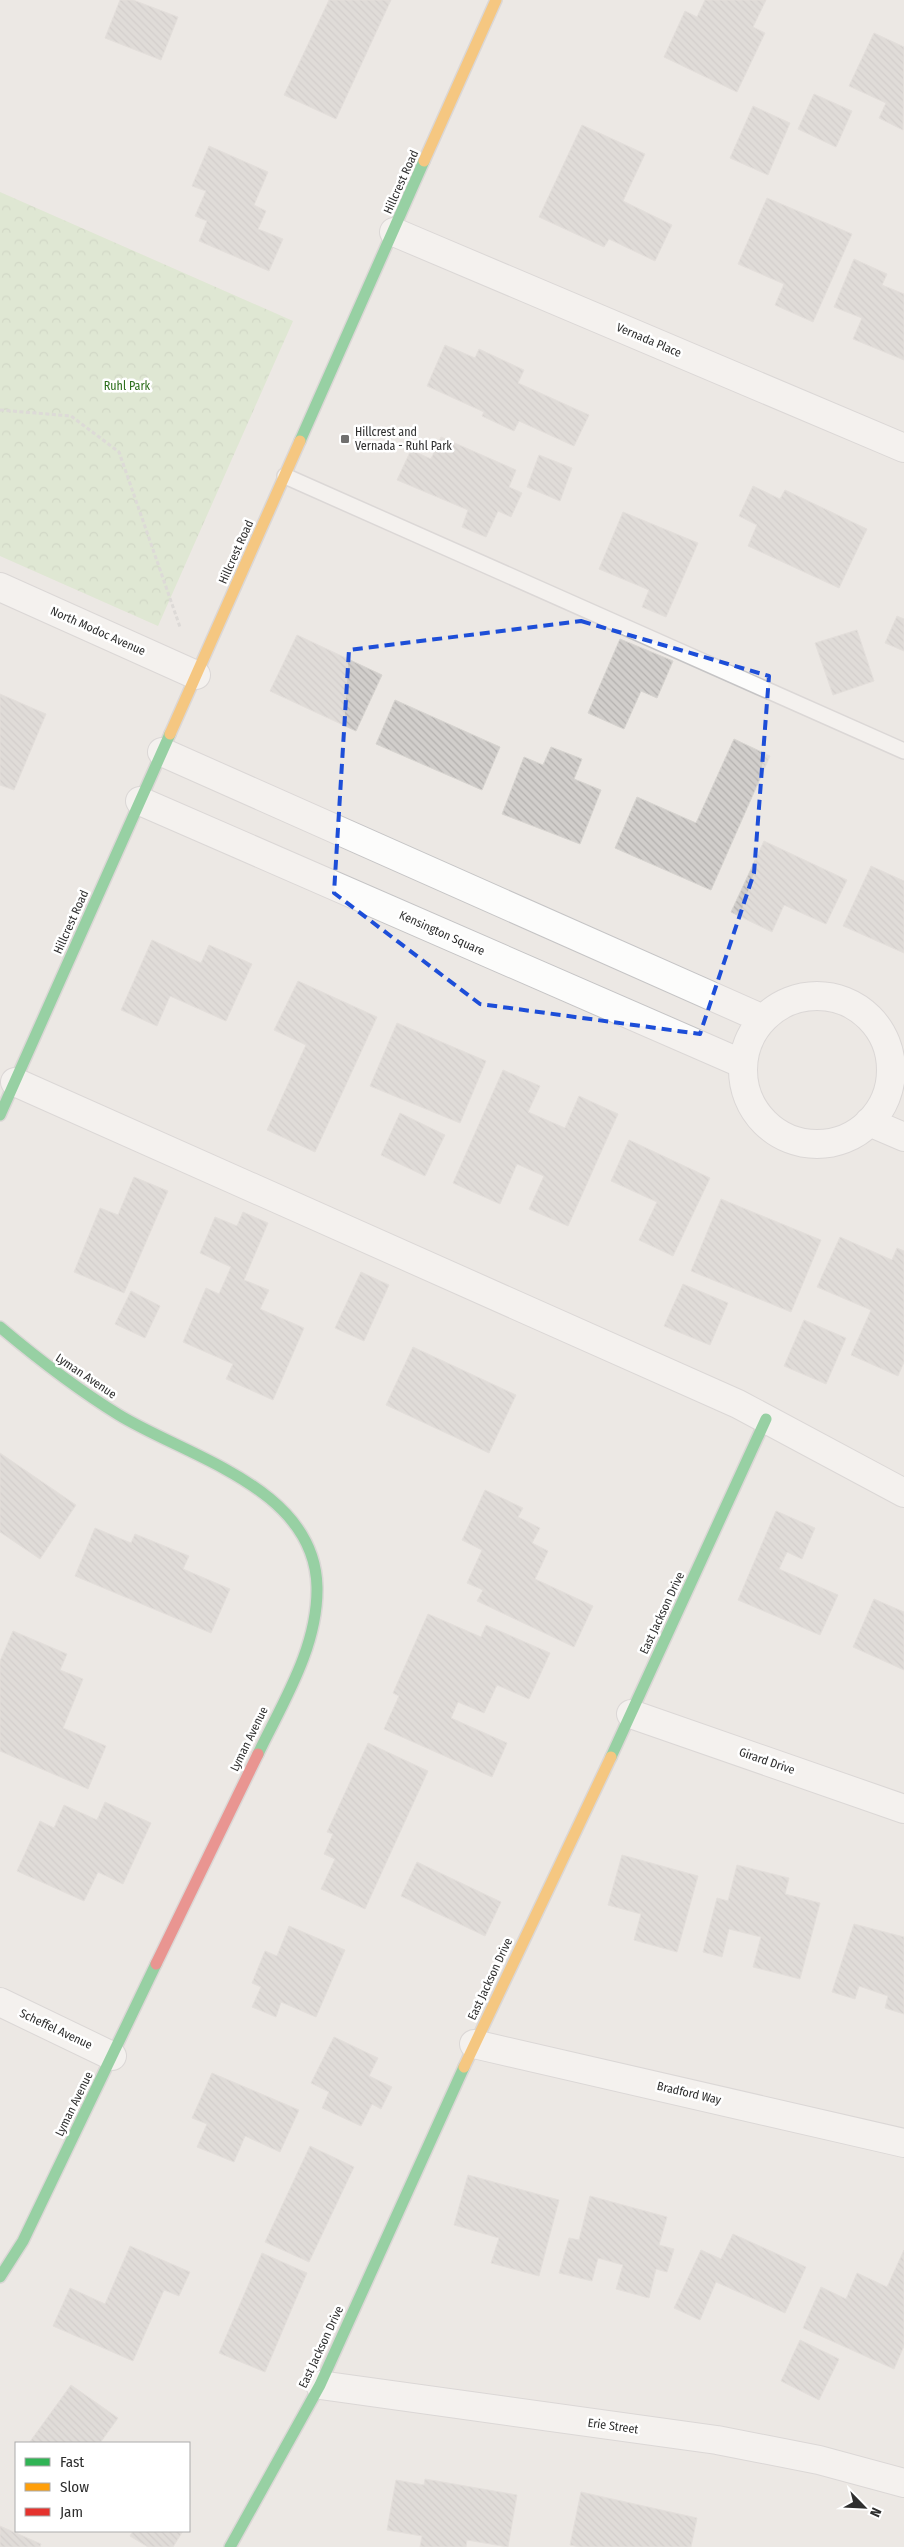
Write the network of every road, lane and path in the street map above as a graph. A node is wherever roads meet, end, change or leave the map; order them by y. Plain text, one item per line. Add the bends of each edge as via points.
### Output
1 (496, 0) edge
2 (394, 232) junction
3 (0, 410) edge
4 (904, 448) edge
5 (285, 476) junction
6 (0, 587) edge
7 (196, 675) junction
8 (904, 751) edge
9 (162, 752) junction
10 (140, 801) junction
11 (763, 1019) junction
12 (743, 1064) junction
13 (897, 1076) edge
14 (15, 1082) junction
15 (0, 1115) edge
16 (870, 1122) junction
17 (904, 1137) edge
18 (0, 1327) edge
19 (766, 1418) junction
20 (904, 1493) edge
21 (631, 1714) junction
22 (904, 1809) edge
23 (0, 2002) edge
24 (474, 2044) junction
25 (112, 2056) junction
26 (904, 2143) edge
27 (0, 2278) edge
28 (320, 2385) junction
29 (904, 2483) edge
30 (230, 2547) edge

1 - 2 street, Hillcrest Road
2 - 4 street, Vernada Place
2 - 5 street, Hillcrest Road
3 - 7 path via 71,416 119,452
5 - 7 street, Hillcrest Road
5 - 8 lane
6 - 7 street, North Modoc Avenue
7 - 9 street, Hillcrest Road
9 - 10 street, Hillcrest Road
9 - 11 street
10 - 12 street, Kensington Square
10 - 14 street, Hillcrest Road
11 - 12 street via 752,1032
11 - 13 street via 793,999 829,996 846,1001 861,1010 879,1030
12 - 16 street via 749,1099 764,1121 786,1137 803,1142 839,1140
13 - 16 street
14 - 15 street, Hillcrest Road
14 - 19 street
16 - 17 street
18 - 25 street, Lyman Avenue via 46,1366 92,1398 256,1487 285,1511 306,1542 316,1578 315,1616 306,1653
19 - 20 street
19 - 21 street, East Jackson Drive
21 - 22 street, Girard Drive
21 - 24 street, East Jackson Drive
23 - 25 street, Scheffel Avenue
24 - 26 street, Bradford Way
24 - 28 street, East Jackson Drive
25 - 27 street, Lyman Avenue via 23,2240
28 - 29 street, Erie Street via 717,2440 819,2460
28 - 30 street, East Jackson Drive

